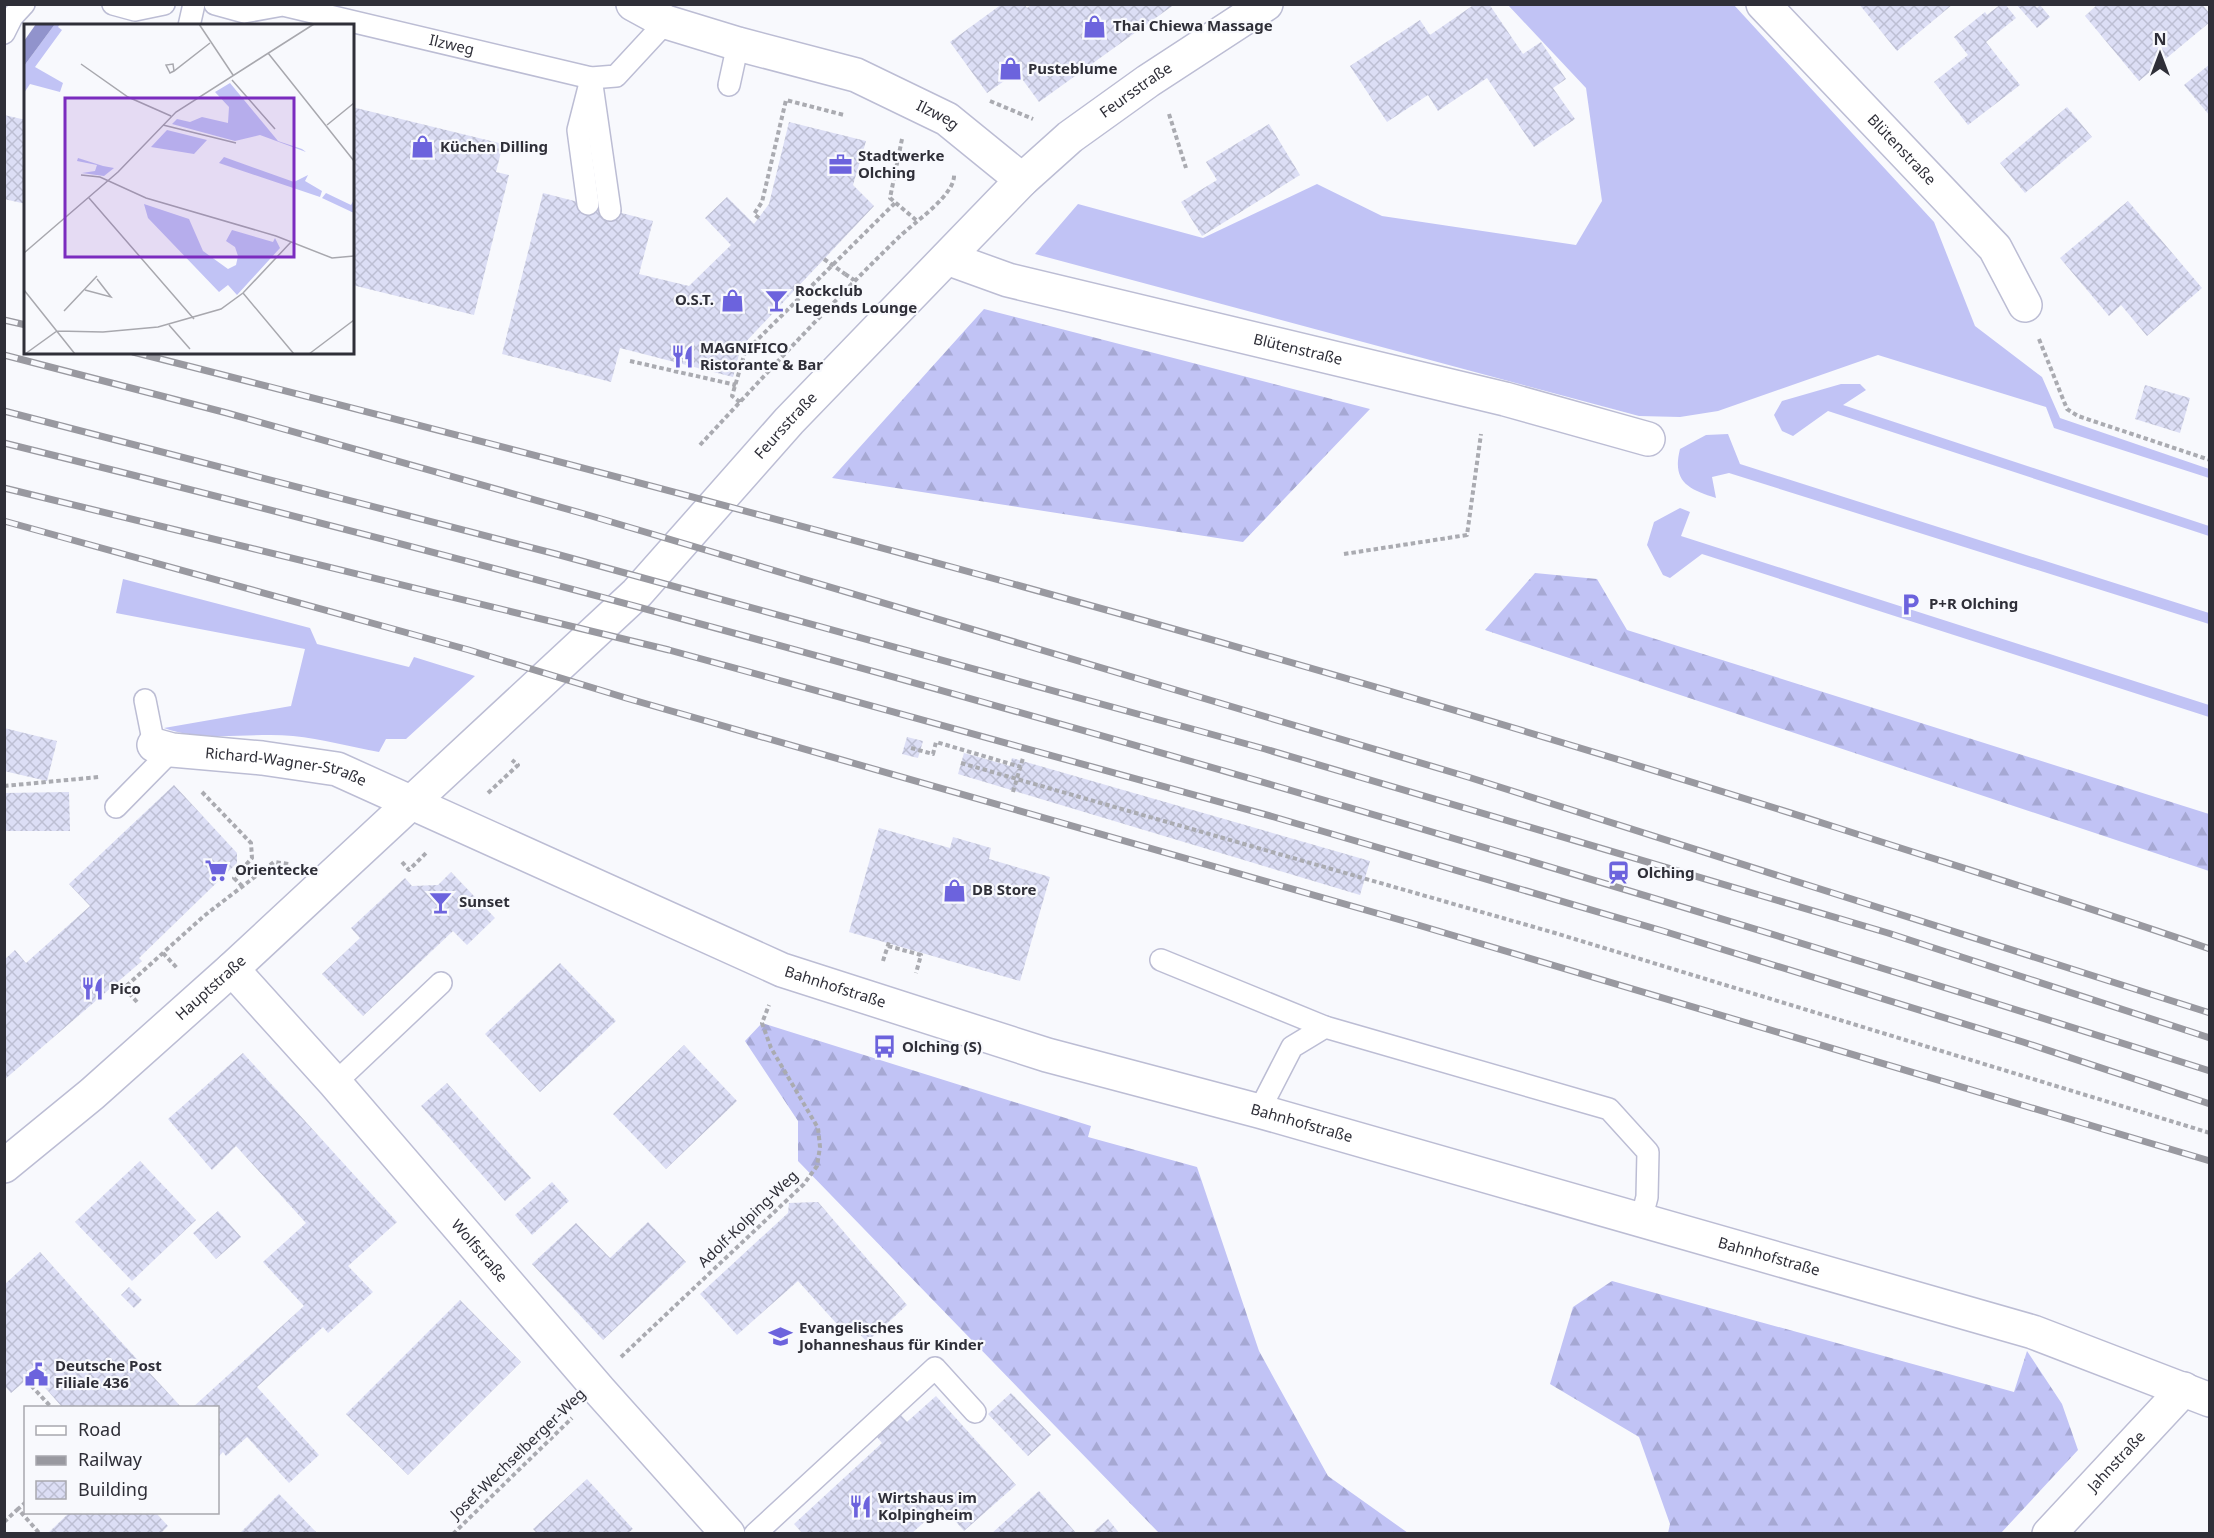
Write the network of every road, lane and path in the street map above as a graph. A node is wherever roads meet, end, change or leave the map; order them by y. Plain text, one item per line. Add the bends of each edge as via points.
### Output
1 (24, 4) edge
2 (113, 4) edge
3 (164, 4) edge
4 (194, 4) edge
5 (215, 4) edge
6 (633, 4) edge
7 (1763, 4) edge
8 (1265, 5) edge
9 (666, 22) junction
10 (189, 24) edge
11 (4, 33) edge
12 (738, 44) junction
13 (591, 78) junction
14 (1148, 81) junction
15 (729, 85) dead end
16 (850, 117) dead end
17 (947, 119) junction
18 (1035, 119) dead end
19 (903, 131) dead end
20 (952, 165) dead end
21 (1186, 168) dead end
22 (1022, 180) junction
23 (896, 202) junction
24 (588, 204) dead end
25 (610, 210) dead end
26 (759, 218) dead end
27 (916, 220) junction
28 (947, 258) junction
29 (824, 259) dead end
30 (854, 280) junction
31 (2025, 305) joint
32 (630, 361) dead end
33 (735, 385) junction
34 (1506, 399) junction
35 (740, 402) junction
36 (1648, 439) dead end
37 (700, 445) dead end
38 (2210, 460) edge
39 (1344, 554) dead end
40 (145, 700) dead end
41 (911, 748) dead end
42 (159, 755) junction
43 (1023, 759) dead end
44 (961, 764) dead end
45 (1021, 767) junction
46 (1017, 780) junction
47 (4, 786) edge
48 (1014, 792) dead end
49 (411, 802) junction
50 (116, 807) dead end
51 (292, 865) dead end
52 (243, 887) junction
53 (886, 952) dead end
54 (163, 953) junction
55 (1161, 960) dead end
56 (173, 964) dead end
57 (918, 965) dead end
58 (232, 969) junction
59 (782, 970) junction
60 (441, 983) dead end
61 (135, 999) dead end
62 (1325, 1027) junction
63 (335, 1083) junction
64 (1259, 1111) junction
65 (2210, 1133) edge
66 (4, 1166) edge
67 (1641, 1220) junction
68 (26, 1380) dead end
69 (600, 1391) junction
70 (2197, 1395) edge
71 (51, 1406) edge
72 (975, 1412) dead end
73 (24, 1504) edge
74 (18, 1509) junction
75 (4, 1522) edge
76 (40, 1533) edge
77 (453, 1533) edge
78 (728, 1533) edge
79 (754, 1533) edge
80 (2049, 1533) edge

1 - 11 lane
2 - 3 lane via 135,10
4 - 10 lane
5 - 13 lane, Ilzweg via 244,12 283,5
6 - 9 street, Ilzweg
7 - 31 street, Blütenstraße via 1995,248
8 - 14 street, Feursstraße
9 - 12 street, Ilzweg
9 - 13 lane, Ilzweg via 616,76
12 - 15 lane
12 - 17 street, Ilzweg via 856,75
13 - 24 lane via 578,130
13 - 25 lane
14 - 21 path via 1172,118
14 - 22 street, Feursstraße via 1070,137
16 - 26 path via 786,100 762,202 754,214
17 - 18 path via 969,93
17 - 22 street, Ilzweg
19 - 23 path via 890,198
20 - 27 path via 955,178 950,190
22 - 28 street, Feursstraße
23 - 27 path
23 - 33 path via 745,352
27 - 30 path
28 - 34 street, Blütenstraße via 1008,280
28 - 49 street, Feursstraße via 789,421 637,593
29 - 30 path, bridge
30 - 35 path
31 - 38 path via 2067,409
32 - 33 path
33 - 35 path via 732,396
34 - 36 street, Blütenstraße
34 - 39 path via 1482,430 1467,535
35 - 37 path
40 - 42 lane
41 - 45 path via 933,753 936,742
42 - 47 path
42 - 49 street, Richard-Wagner-Straße via 262,758 337,769
42 - 50 lane
42 - 52 path via 194,783 251,843 252,858 234,878
43 - 45 path
44 - 46 path
45 - 46 path
46 - 48 path
46 - 65 path via 1555,933
49 - 58 street, Hauptstraße
49 - 59 street, Bahnhofstraße
51 - 52 path via 274,862
52 - 54 path
53 - 57 path via 888,944 921,955
54 - 56 path
54 - 61 path via 124,988
55 - 62 lane
58 - 63 street, Wolfstraße
58 - 66 street, Hauptstraße via 92,1094
59 - 64 street, Bahnhofstraße via 1047,1055
59 - 69 path, Adolf-Kolping-Weg via 762,1023 771,1048 818,1128 817,1166 804,1184 611,1366
60 - 63 lane
62 - 64 lane via 1292,1047
62 - 67 lane via 1609,1109 1648,1152 1647,1197
63 - 69 street, Wolfstraße
64 - 67 street, Bahnhofstraße
67 - 70 street, Bahnhofstraße via 2033,1332
68 - 71 path
69 - 77 path, Josef-Wechselberger-Weg
69 - 78 street, Wolfstraße
70 - 80 street, Jahnstraße
72 - 79 lane via 935,1368
73 - 74 path
74 - 75 path
74 - 76 path

